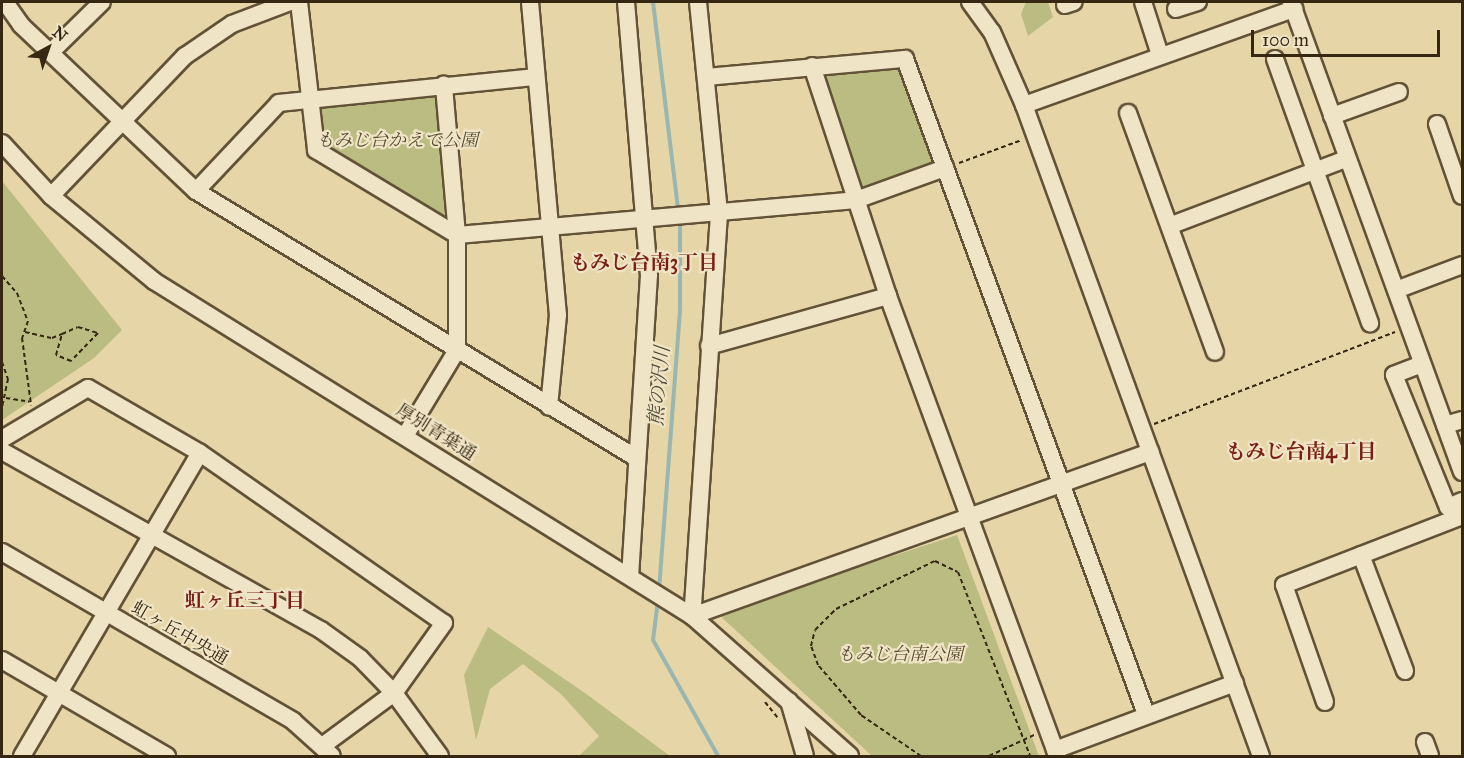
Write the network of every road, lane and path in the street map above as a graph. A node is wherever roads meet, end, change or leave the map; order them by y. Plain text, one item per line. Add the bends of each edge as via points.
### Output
1 (5, 2) edge
2 (102, 2) edge
3 (290, 2) edge
4 (299, 2) edge
5 (530, 2) edge
6 (626, 2) edge
7 (698, 2) edge
8 (970, 2) edge
9 (1143, 2) edge
10 (1198, 2) edge
11 (1293, 5) edge
12 (1176, 9) dead end
13 (51, 52) junction
14 (1160, 55) junction
15 (1275, 59) dead end
16 (812, 66) junction
17 (536, 77) junction
18 (706, 77) junction
19 (444, 86) junction
20 (1399, 92) dead end
21 (311, 99) junction
22 (1024, 105) junction
23 (1128, 113) dead end
24 (1332, 116) junction
25 (122, 121) junction
26 (1437, 124) dead end
27 (1035, 135) junction
28 (2, 143) edge
29 (1346, 159) junction
30 (945, 168) junction
31 (1316, 171) junction
32 (196, 191) junction
33 (51, 196) junction
34 (1462, 196) edge
35 (856, 200) junction
36 (712, 214) junction
37 (645, 220) junction
38 (1172, 225) junction
39 (551, 228) junction
40 (457, 235) junction
41 (1462, 265) edge
42 (2, 276) edge
43 (1396, 290) junction
44 (888, 296) junction
45 (1370, 323) dead end
46 (1398, 331) dead end
47 (25, 332) junction
48 (62, 334) junction
49 (709, 346) junction
50 (457, 350) junction
51 (1215, 352) dead end
52 (2, 362) edge
53 (1422, 364) junction
54 (6, 398) junction
55 (30, 402) junction
56 (549, 407) junction
57 (2, 408) edge
58 (34, 419) junction
59 (1462, 420) edge
60 (1445, 425) junction
61 (1142, 428) junction
62 (405, 436) junction
63 (2, 438) edge
64 (2, 451) edge
65 (1151, 452) junction
66 (200, 453) junction
67 (633, 456) junction
68 (1462, 472) edge
69 (1062, 485) junction
70 (1462, 501) edge
71 (1462, 516) edge
72 (971, 517) junction
73 (150, 536) junction
74 (2, 552) edge
75 (1361, 555) junction
76 (630, 574) junction
77 (685, 611) junction
78 (106, 612) junction
79 (2, 660) edge
80 (1405, 671) dead end
81 (1235, 683) junction
82 (58, 693) junction
83 (394, 693) junction
84 (789, 701) junction
85 (1325, 702) dead end
86 (1146, 714) junction
87 (1024, 739) junction
88 (327, 751) edge
89 (1056, 753) edge
90 (22, 756) edge
91 (167, 756) edge
92 (440, 756) edge
93 (805, 756) edge
94 (850, 756) edge
95 (921, 756) edge
96 (989, 756) edge
97 (1030, 756) edge
98 (1261, 756) edge

1 - 13 street
2 - 13 street
3 - 25 street via 232,24 185,56
4 - 21 street
5 - 17 street
6 - 37 street
7 - 18 street
8 - 22 street via 993,32
9 - 14 street
10 - 12 street
11 - 14 street
11 - 24 street
13 - 25 street
14 - 22 street
15 - 31 street
16 - 18 street
16 - 30 street via 905,59
16 - 35 street
17 - 19 street
17 - 39 street
18 - 36 street
19 - 21 street
19 - 40 street
20 - 24 street
21 - 32 street via 279,103
21 - 40 street via 316,150
22 - 27 street
23 - 38 street
24 - 29 street
25 - 32 street
25 - 33 street
26 - 34 street
27 - 30 path
27 - 61 street
28 - 33 street, 厚別青葉通
29 - 31 street
29 - 43 street
30 - 35 street
30 - 69 street
31 - 38 street
31 - 45 street
32 - 50 street
33 - 62 street, 厚別青葉通 via 154,280
35 - 36 street
35 - 44 street
36 - 37 street
36 - 49 street
37 - 39 street
37 - 67 street via 649,275
38 - 51 street
39 - 40 street
39 - 56 street via 558,315
40 - 50 street
41 - 43 street
42 - 47 path via 17,293 28,321
43 - 53 street
44 - 49 street
44 - 72 street
46 - 61 path
47 - 48 path via 52,338
47 - 55 path
48 - 48 path via 78,327 98,333 71,361 56,355
49 - 77 street
50 - 56 street
50 - 62 street
52 - 54 path via 8,378
53 - 60 street
53 - 70 street via 1394,375 1448,507
54 - 55 path
54 - 57 path
55 - 58 path
56 - 67 street
58 - 63 street
58 - 66 street via 88,388
59 - 60 street
60 - 68 street
61 - 65 street
62 - 76 street, 厚別青葉通
64 - 73 street
65 - 69 street
65 - 81 street
66 - 73 street
66 - 83 street via 444,623
67 - 76 street
69 - 72 street
69 - 86 street
71 - 75 street
72 - 77 street
72 - 89 street
73 - 78 street
73 - 83 street via 321,630 360,658
74 - 78 street, 虹ヶ丘中央通
75 - 80 street
75 - 85 street via 1284,585
76 - 77 street, 厚別青葉通
77 - 84 street, 厚別青葉通
78 - 82 street
78 - 88 street, 虹ヶ丘中央通 via 293,721
79 - 82 street
81 - 86 street
81 - 98 street
82 - 90 street
82 - 91 street
83 - 88 street
83 - 92 street
84 - 93 street
84 - 94 street, 厚別青葉通
86 - 89 street
87 - 95 path via 958,572 935,561 836,609 815,630 811,646 818,665 861,715
87 - 96 path
87 - 97 path

